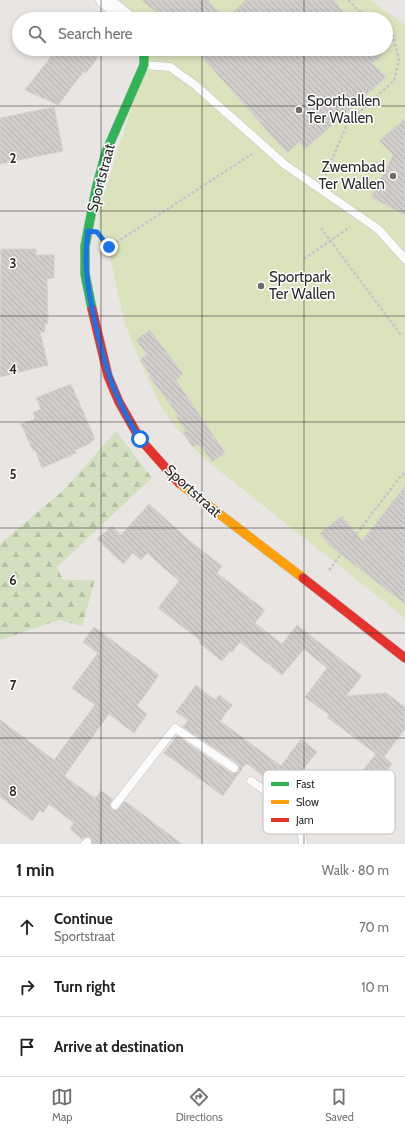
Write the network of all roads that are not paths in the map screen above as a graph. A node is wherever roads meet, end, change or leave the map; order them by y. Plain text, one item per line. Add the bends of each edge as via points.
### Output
1 (104, 0) edge
2 (119, 12) edge
3 (144, 56) edge
4 (144, 65) junction
5 (405, 259) edge
6 (405, 658) edge
7 (234, 768) dead end
8 (251, 781) dead end
9 (263, 789) edge
10 (115, 805) dead end
11 (302, 834) edge
12 (303, 844) edge

1 - 2 street
3 - 4 street, Sportstraat
4 - 5 lane via 170,67 195,85 284,164 378,229
4 - 6 street, Sportstraat via 106,152 85,246 85,274 99,342 108,376 119,402 140,439 179,483
7 - 10 lane via 176,728
8 - 9 lane
11 - 12 lane

